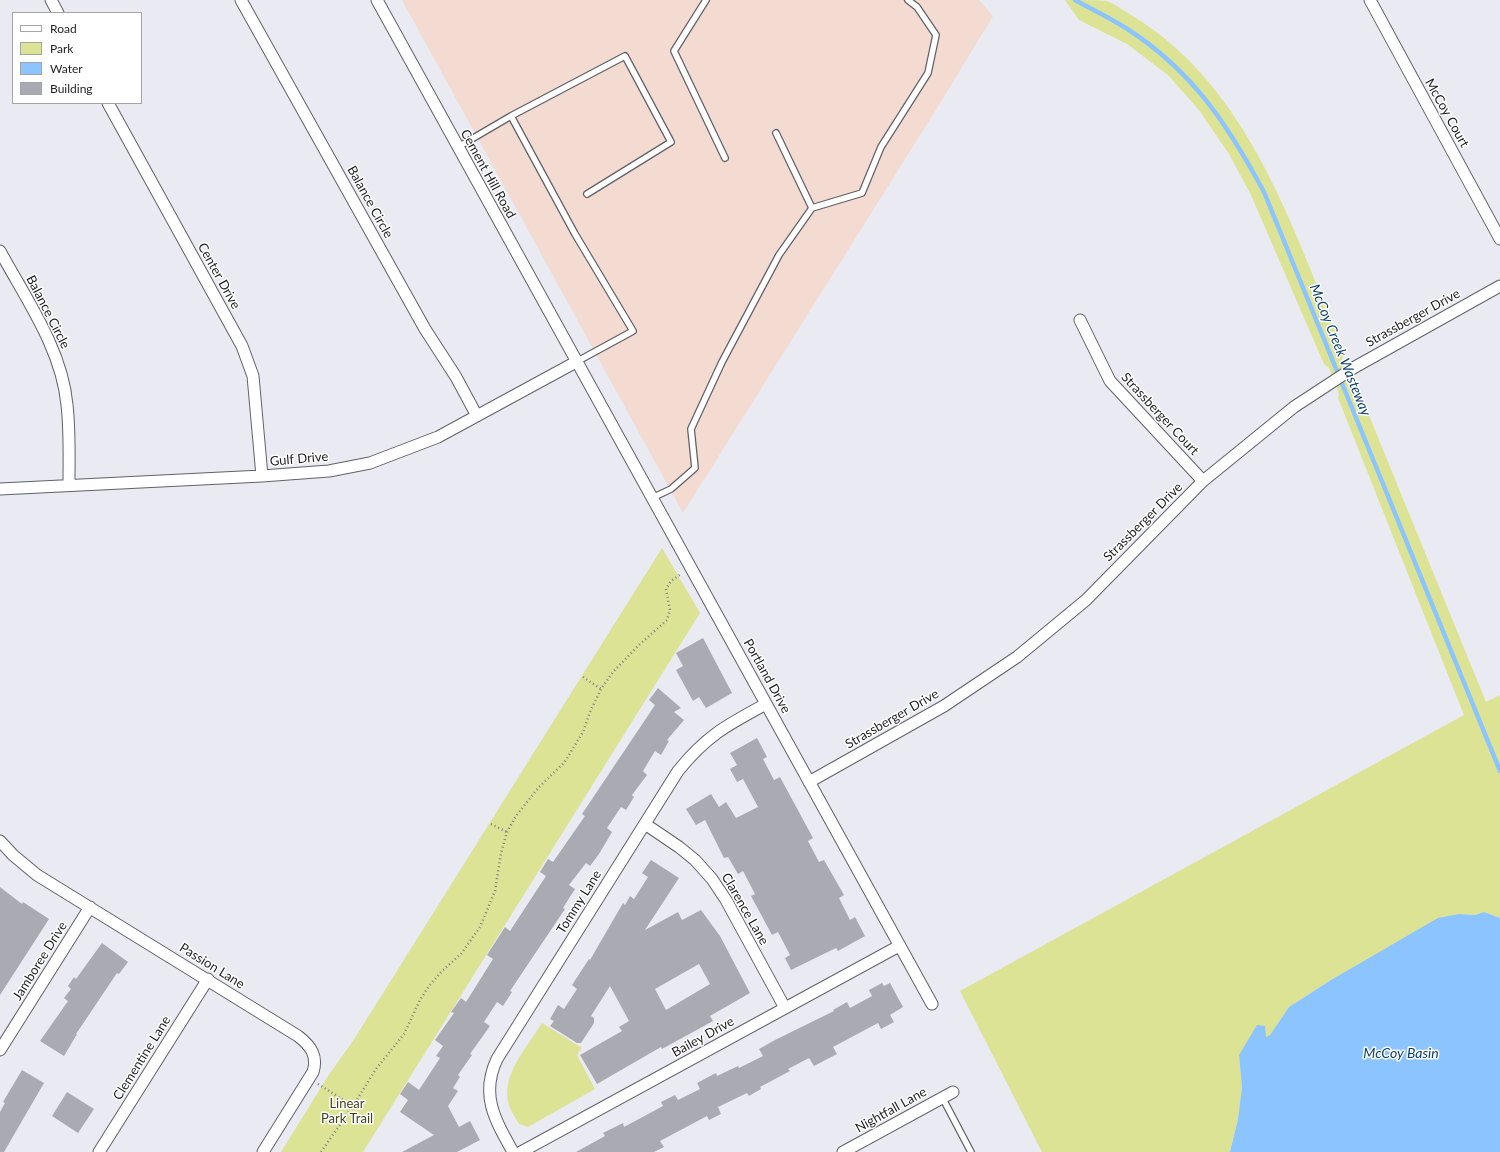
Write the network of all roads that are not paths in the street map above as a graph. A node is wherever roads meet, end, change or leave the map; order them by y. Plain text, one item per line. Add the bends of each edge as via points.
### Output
1 (51, 0) edge
2 (241, 0) edge
3 (377, 0) edge
4 (706, 0) edge
5 (908, 0) edge
6 (1370, 0) edge
7 (57, 12) edge
8 (109, 104) edge
9 (511, 116) junction
10 (776, 133) dead end
11 (457, 147) junction
12 (725, 158) dead end
13 (587, 194) dead end
14 (812, 208) junction
15 (1500, 239) edge
16 (0, 251) edge
17 (1500, 286) edge
18 (1080, 320) dead end
19 (576, 362) junction
20 (477, 416) junction
21 (262, 476) junction
22 (1203, 481) junction
23 (69, 484) junction
24 (0, 489) edge
25 (652, 498) junction
26 (766, 704) junction
27 (809, 782) junction
28 (645, 824) junction
29 (0, 841) edge
30 (90, 907) junction
31 (899, 946) junction
32 (208, 979) junction
33 (932, 1004) dead end
34 (785, 1008) junction
35 (0, 1050) edge
36 (953, 1092) dead end
37 (942, 1097) junction
38 (99, 1152) edge
39 (263, 1152) edge
40 (513, 1152) edge
41 (521, 1152) edge
42 (843, 1152) edge
43 (971, 1152) edge

1 - 7 street
2 - 20 street, Balance Circle via 425,329
3 - 11 street, Cement Hill Road
4 - 12 lane via 674,51
5 - 14 lane via 917,7 936,35 928,73 881,147 862,193
6 - 15 street, McCoy Court
8 - 21 street, Center Drive via 242,346 253,376
9 - 11 lane
9 - 13 lane via 624,56 671,142
9 - 19 lane via 575,234 633,331
10 - 14 lane
11 - 19 street, Cement Hill Road
14 - 25 lane via 779,255 697,415 691,429 694,468 671,488
16 - 23 street, Balance Circle via 52,346 61,375 67,405
17 - 22 street, Strassberger Drive via 1355,366 1259,434
18 - 22 street, Strassberger Court via 1110,381
19 - 20 street, Gulf Drive
19 - 25 street, Portland Drive
20 - 21 street, Gulf Drive via 438,437 370,463 328,471
21 - 23 street, Gulf Drive
22 - 27 street, Strassberger Drive via 1086,600 1017,657 944,706
23 - 24 street, Gulf Drive
25 - 26 street, Portland Drive
26 - 27 street, Portland Drive
26 - 28 street, Tommy Lane via 726,725 704,742 678,771
27 - 31 street, Portland Drive
28 - 34 street, Clarence Lane via 684,851 712,879
28 - 40 street, Tommy Lane via 496,1059 489,1091 491,1106 495,1119
29 - 30 street, Passion Lane via 30,870
30 - 32 street, Passion Lane
30 - 35 street, Jamboree Drive
31 - 33 street, Portland Drive
31 - 34 street, Bailey Drive
32 - 38 street, Clementine Lane
32 - 39 street, Passion Lane via 298,1036 314,1053 315,1067
34 - 41 street, Bailey Drive
36 - 37 street, Nightfall Lane
37 - 42 street, Nightfall Lane
37 - 43 lane

